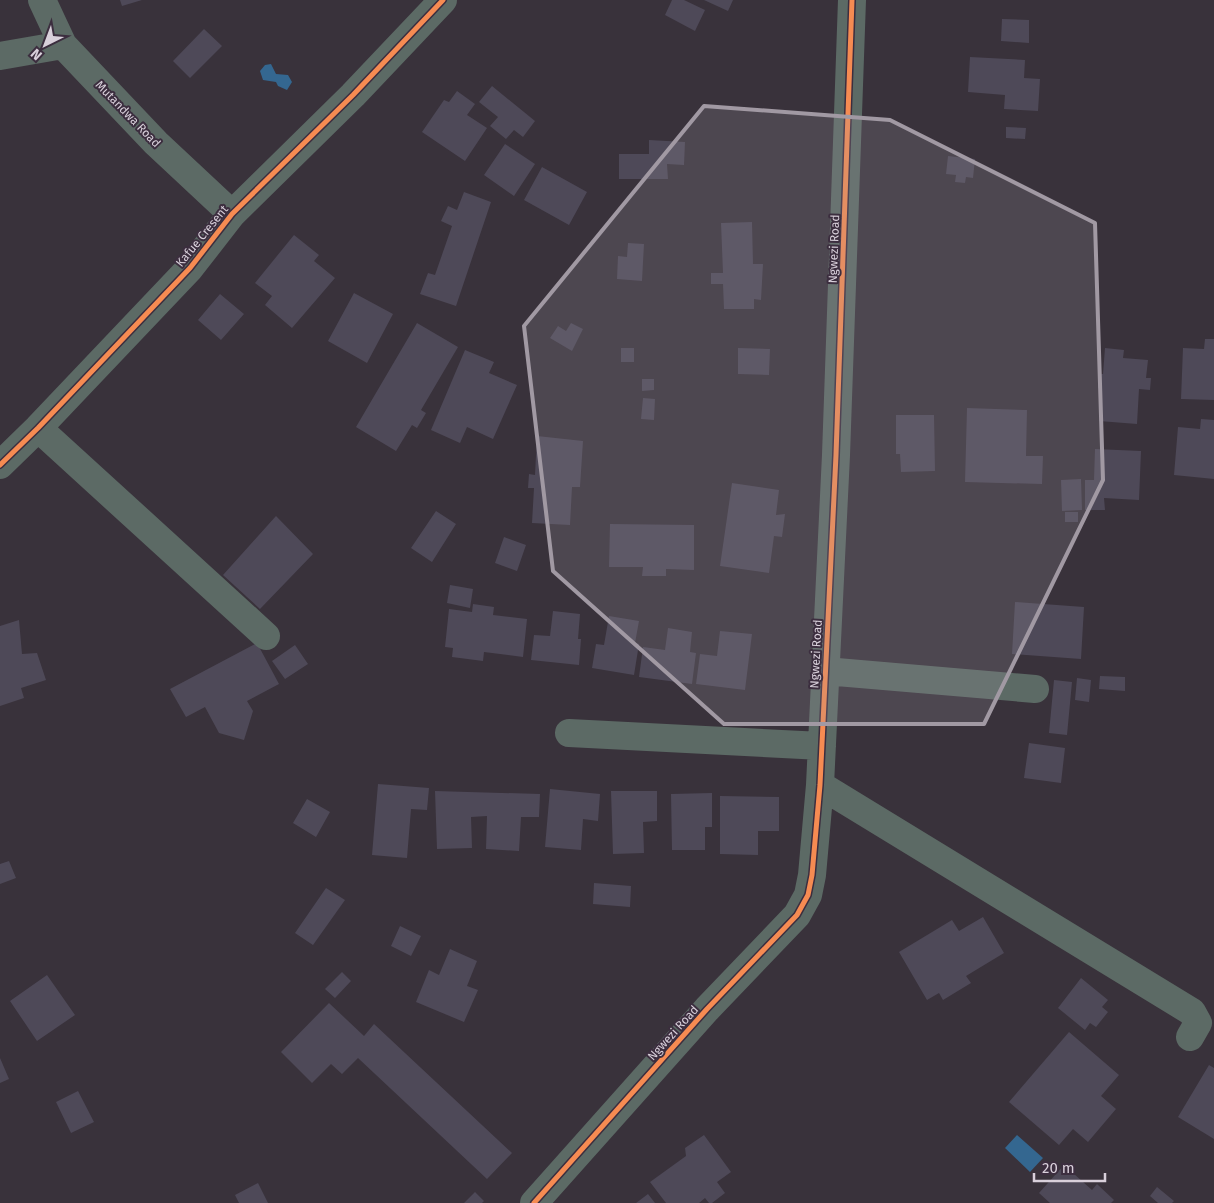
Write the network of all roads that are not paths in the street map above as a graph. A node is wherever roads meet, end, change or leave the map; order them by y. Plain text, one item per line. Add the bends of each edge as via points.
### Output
1 (42, 0) edge
2 (443, 0) edge
3 (852, 0) edge
4 (63, 45) junction
5 (0, 56) edge
6 (232, 214) junction
7 (38, 428) junction
8 (0, 465) edge
9 (266, 636) dead end
10 (825, 671) junction
11 (1035, 689) dead end
12 (569, 733) dead end
13 (822, 746) junction
14 (820, 785) junction
15 (1191, 1024) dead end
16 (534, 1203) edge

1 - 4 street, Mutandwa Road
2 - 6 street, Kafue Cresent via 353,96
3 - 10 street, Ngwezi Road
4 - 5 street
4 - 6 street, Mutandwa Road via 156,143
6 - 7 street, Kafue Cresent via 190,268
7 - 8 street, Kafue Cresent
7 - 9 street
10 - 11 street
10 - 13 street, Ngwezi Road
12 - 13 street
13 - 14 street, Ngwezi Road
14 - 15 street
14 - 16 street, Ngwezi Road via 812,875 808,896 797,915 707,1009

